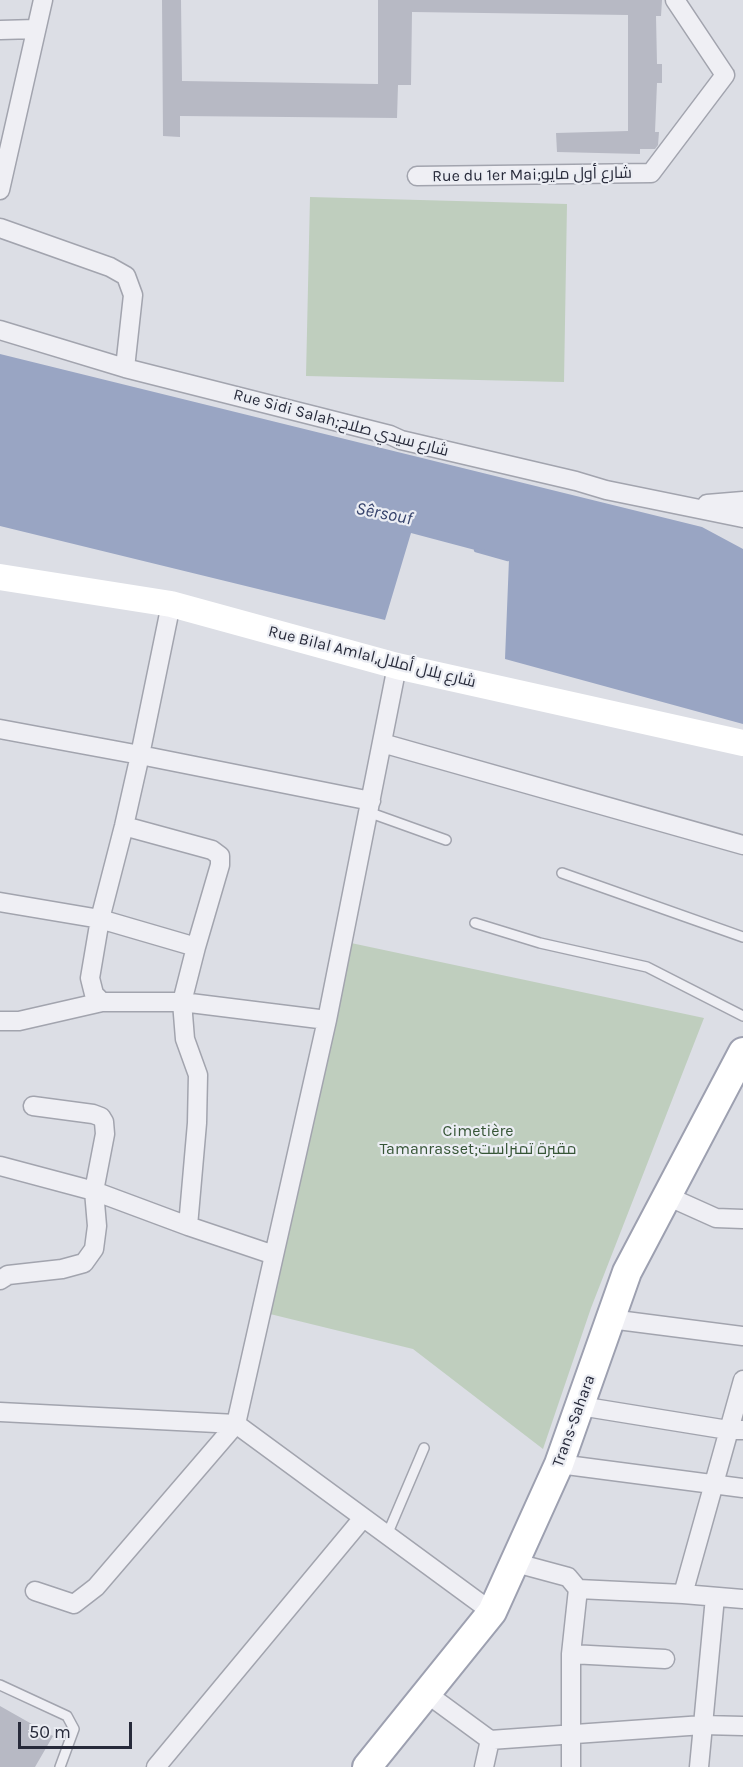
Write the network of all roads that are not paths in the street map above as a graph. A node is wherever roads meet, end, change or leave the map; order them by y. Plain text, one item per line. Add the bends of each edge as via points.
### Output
1 (43, 0) edge
2 (675, 0) edge
3 (36, 29) junction
4 (0, 30) edge
5 (734, 76) edge
6 (417, 176) dead end
7 (0, 190) edge
8 (0, 228) edge
9 (0, 330) edge
10 (125, 368) junction
11 (743, 501) edge
12 (684, 506) junction
13 (743, 518) edge
14 (0, 577) edge
15 (171, 604) junction
16 (397, 666) junction
17 (0, 729) edge
18 (382, 743) junction
19 (743, 743) edge
20 (140, 755) junction
21 (369, 806) junction
22 (124, 826) junction
23 (446, 840) dead end
24 (743, 846) edge
25 (562, 873) dead end
26 (0, 902) edge
27 (100, 919) junction
28 (475, 923) dead end
29 (743, 937) edge
30 (196, 946) junction
31 (102, 1002) junction
32 (182, 1002) junction
33 (743, 1016) edge
34 (327, 1020) junction
35 (0, 1021) edge
36 (743, 1052) edge
37 (33, 1106) dead end
38 (0, 1166) edge
39 (94, 1191) junction
40 (667, 1196) junction
41 (743, 1219) edge
42 (188, 1226) junction
43 (274, 1255) junction
44 (0, 1280) edge
45 (610, 1319) junction
46 (743, 1336) edge
47 (743, 1380) edge
48 (580, 1406) junction
49 (0, 1412) edge
50 (236, 1424) junction
51 (735, 1430) edge
52 (424, 1448) dead end
53 (559, 1464) junction
54 (712, 1485) junction
55 (743, 1488) edge
56 (363, 1518) junction
57 (387, 1535) junction
58 (516, 1563) junction
59 (578, 1589) junction
60 (35, 1591) dead end
61 (683, 1594) junction
62 (715, 1597) junction
63 (743, 1599) edge
64 (492, 1612) junction
65 (571, 1654) junction
66 (665, 1659) dead end
67 (0, 1685) edge
68 (426, 1693) junction
69 (703, 1725) junction
70 (743, 1726) edge
71 (570, 1734) junction
72 (490, 1740) junction
73 (60, 1767) edge
74 (156, 1767) edge
75 (367, 1767) edge
76 (484, 1767) edge
77 (571, 1767) edge
78 (699, 1767) edge

1 - 3 street
2 - 5 street
3 - 4 street
3 - 7 street
5 - 6 street, Rue du 1er Mai;شارع أول مايو via 651,173
8 - 10 street via 126,276 133,295
9 - 10 street, Rue Sidi Salah;شارع سيدي صلاح
10 - 12 street, Rue Sidi Salah;شارع سيدي صلاح via 401,440
11 - 12 street, Rue Sidi Salah;شارع سيدي صلاح
12 - 13 street, Rue Sidi Salah;شارع سيدي صلاح
14 - 15 main road, Rue Bilal Amlal,شارع بلال أملال
15 - 16 main road, Rue Bilal Amlal,شارع بلال أملال
15 - 20 street
16 - 18 street
16 - 19 main road, Rue Bilal Amlal,شارع بلال أملال
17 - 20 street
18 - 21 street
18 - 24 street
20 - 21 street
20 - 22 street
21 - 23 lane
21 - 34 street
22 - 27 street
22 - 30 street via 212,850 220,856
25 - 29 lane
26 - 27 street
27 - 30 street
27 - 31 street via 90,978 94,994
28 - 33 lane via 540,943 647,967
30 - 32 street
31 - 32 street
31 - 35 street via 19,1021
32 - 34 street
32 - 42 street via 185,1039 198,1075
34 - 43 street
36 - 40 main road, Trans-Sahara
37 - 39 street via 93,1114 104,1122
38 - 39 street
39 - 42 street
39 - 44 street via 96,1238 84,1263 8,1275
40 - 41 street via 716,1218
40 - 45 main road, Trans-Sahara via 627,1272
42 - 43 street
43 - 50 street
45 - 46 street
45 - 48 main road, Trans-Sahara
47 - 51 street
48 - 51 street
48 - 53 main road, Trans-Sahara
49 - 50 street
50 - 56 street
50 - 60 street via 96,1587 74,1604
51 - 54 street
52 - 57 lane
53 - 54 street
53 - 58 main road, Trans-Sahara
54 - 55 street
54 - 61 street
56 - 57 street
56 - 74 street
57 - 64 street
58 - 59 street via 568,1577
58 - 64 main road, Trans-Sahara
59 - 61 street
59 - 65 street
61 - 62 street
62 - 63 street
62 - 69 street
64 - 68 main road, Trans-Sahara
65 - 66 street
65 - 71 street
67 - 73 lane via 67,1716 74,1729
68 - 72 street
68 - 75 main road, Trans-Sahara
69 - 70 street
69 - 71 street
69 - 78 street
71 - 72 street
71 - 77 street
72 - 76 street

